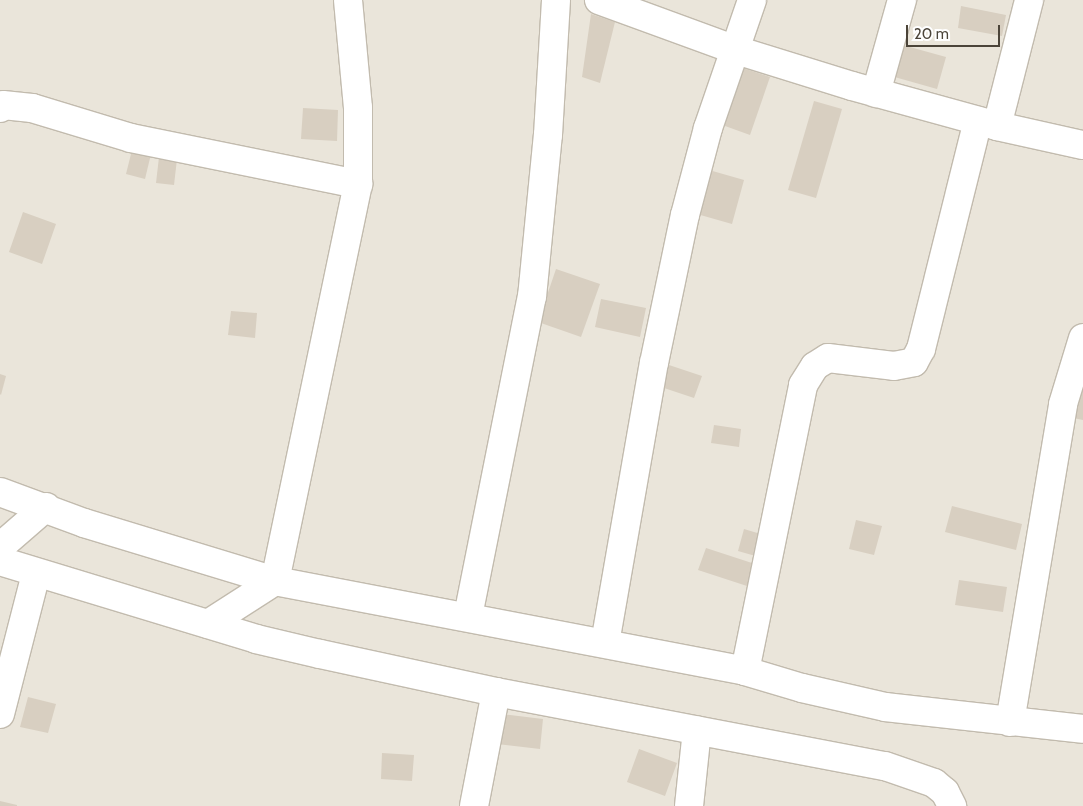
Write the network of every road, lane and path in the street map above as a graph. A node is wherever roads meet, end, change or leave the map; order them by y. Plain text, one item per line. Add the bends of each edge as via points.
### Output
1 (348, 0) edge
2 (556, 0) edge
3 (599, 0) edge
4 (752, 0) edge
5 (902, 0) edge
6 (1029, 0) edge
7 (736, 50) junction
8 (876, 93) junction
9 (0, 108) edge
10 (987, 124) junction
11 (1083, 145) edge
12 (358, 184) junction
13 (1083, 338) edge
14 (0, 492) edge
15 (46, 507) junction
16 (0, 547) edge
17 (0, 561) edge
18 (36, 574) junction
19 (275, 581) junction
20 (468, 616) junction
21 (208, 624) junction
22 (605, 643) junction
23 (745, 671) junction
24 (496, 692) junction
25 (0, 714) edge
26 (1010, 722) junction
27 (1083, 729) edge
28 (697, 730) junction
29 (474, 806) edge
30 (689, 806) edge
31 (952, 806) edge

1 - 12 street via 358,108
2 - 20 street via 548,135 532,297
3 - 7 street
4 - 7 street
5 - 8 street
6 - 10 street
7 - 8 street
7 - 22 street via 708,128 685,215 654,363
8 - 10 street
9 - 12 street via 3,105 32,108 131,138
10 - 11 street
10 - 23 street via 921,349 914,362 894,366 828,358 815,366 803,385
12 - 19 street
13 - 26 street via 1063,404
14 - 15 street
15 - 16 street
15 - 19 street via 84,523
17 - 18 street
18 - 21 street
18 - 25 street
19 - 20 street
19 - 21 street
20 - 22 street
21 - 24 street via 310,652
22 - 23 street
23 - 26 street via 885,707
24 - 28 street
24 - 29 street
26 - 27 street
28 - 30 street
28 - 31 street via 913,774 945,792

